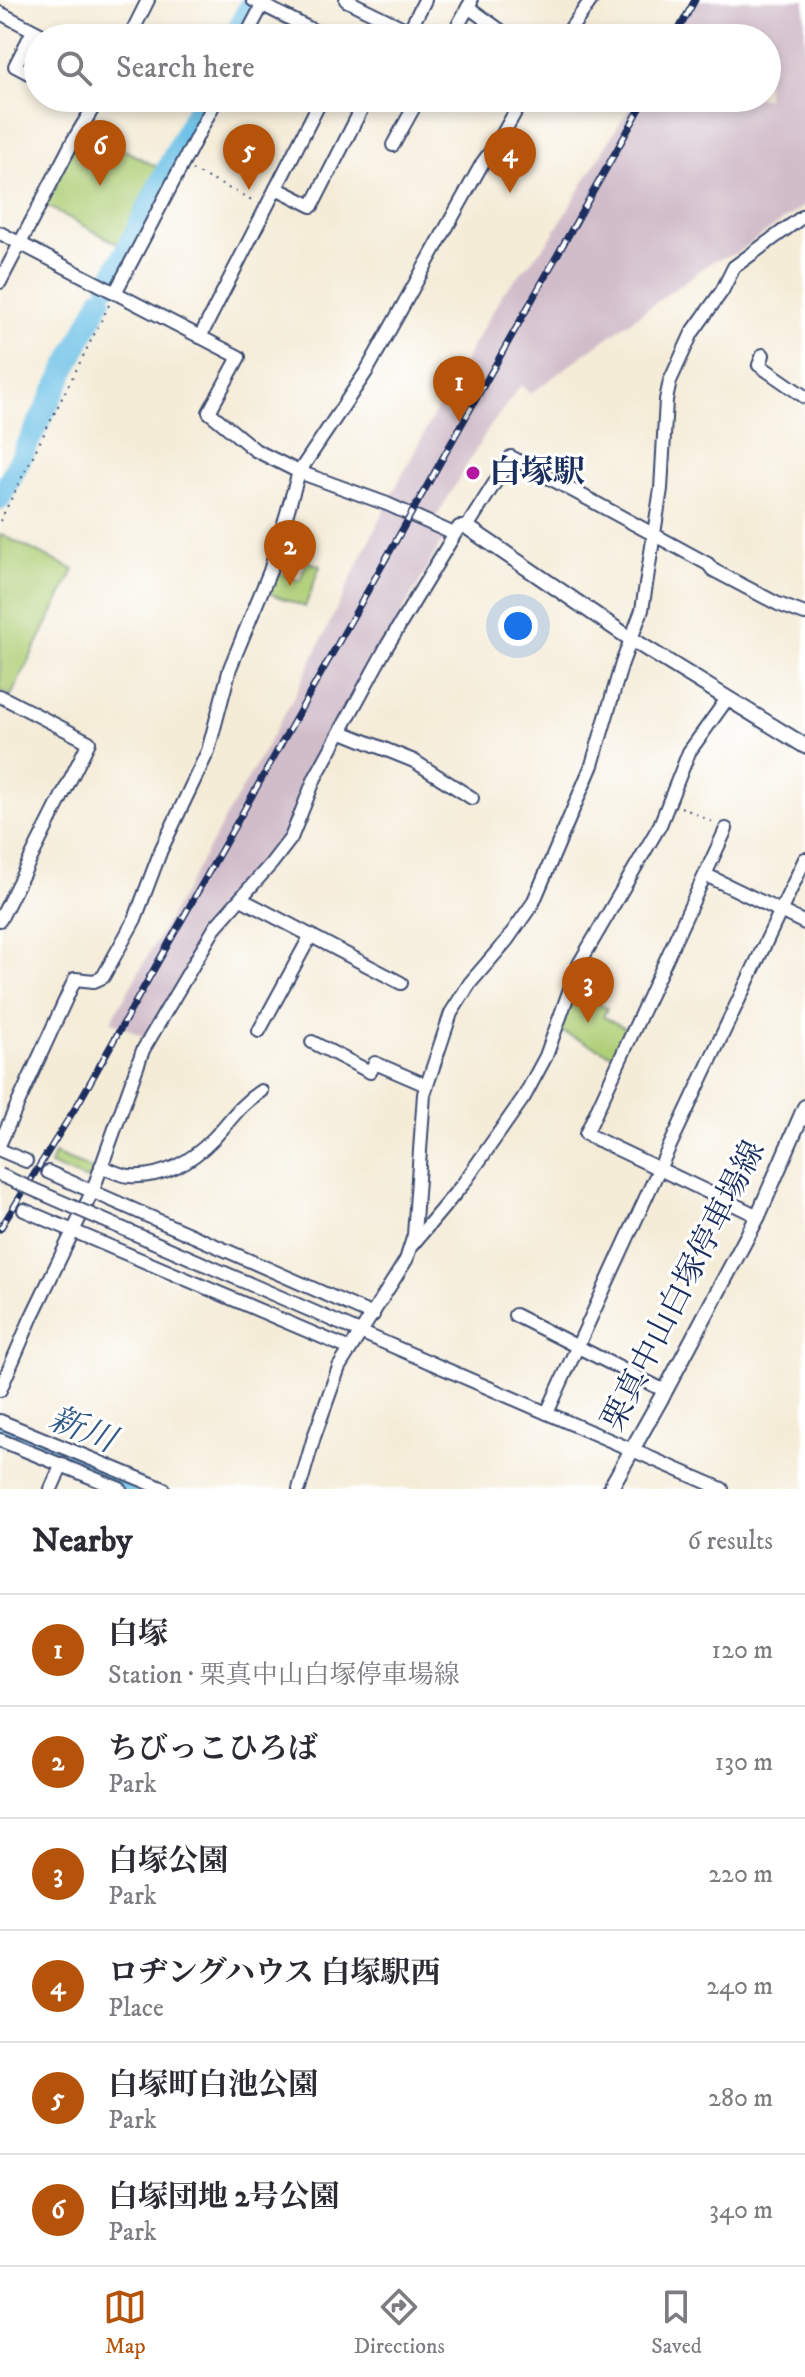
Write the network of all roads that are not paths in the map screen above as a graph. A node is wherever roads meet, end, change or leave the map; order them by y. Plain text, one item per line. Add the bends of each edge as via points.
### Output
1 (346, 0) edge
2 (425, 0) edge
3 (591, 0) edge
4 (144, 1) edge
5 (260, 2) edge
6 (470, 4) edge
7 (0, 13) edge
8 (135, 24) edge
9 (251, 24) edge
10 (302, 24) edge
11 (395, 24) edge
12 (413, 24) edge
13 (459, 24) edge
14 (494, 24) edge
15 (574, 24) edge
16 (24, 26) edge
17 (24, 48) edge
18 (24, 71) edge
19 (90, 112) edge
20 (210, 112) edge
21 (315, 112) edge
22 (360, 112) edge
23 (411, 112) edge
24 (515, 112) edge
25 (393, 145) dead end
26 (276, 188) junction
27 (805, 215) edge
28 (0, 233) edge
29 (20, 243) junction
30 (0, 282) edge
31 (115, 293) junction
32 (200, 337) junction
33 (763, 355) dead end
34 (805, 397) edge
35 (299, 472) junction
36 (461, 531) junction
37 (653, 535) junction
38 (805, 614) edge
39 (631, 639) junction
40 (0, 696) edge
41 (727, 699) junction
42 (342, 732) junction
43 (805, 746) edge
44 (472, 798) dead end
45 (726, 829) road end
46 (805, 859) edge
47 (706, 875) junction
48 (241, 899) junction
49 (780, 911) junction
50 (0, 920) edge
51 (805, 923) edge
52 (311, 935) junction
53 (401, 983) dead end
54 (259, 1031) dead end
55 (312, 1042) dead end
56 (426, 1085) junction
57 (261, 1091) dead end
58 (805, 1107) edge
59 (0, 1143) edge
60 (0, 1150) edge
61 (26, 1161) dead end
62 (101, 1166) junction
63 (659, 1169) junction
64 (48, 1172) dead end
65 (0, 1175) edge
66 (93, 1190) junction
67 (24, 1210) dead end
68 (758, 1216) junction
69 (74, 1231) junction
70 (410, 1247) junction
71 (373, 1315) junction
72 (515, 1315) dead end
73 (362, 1332) junction
74 (577, 1347) junction
75 (350, 1349) junction
76 (0, 1390) edge
77 (665, 1391) junction
78 (547, 1413) junction
79 (0, 1421) edge
80 (0, 1440) edge
81 (632, 1450) junction
82 (62, 1464) junction
83 (51, 1489) edge
84 (120, 1489) edge
85 (164, 1489) edge
86 (299, 1489) edge
87 (610, 1489) edge
88 (722, 1489) edge

1 - 11 street
2 - 12 street
3 - 15 street
4 - 8 street
5 - 9 street
5 - 10 street
6 - 13 street
6 - 14 street
7 - 16 street
17 - 18 street via 15,66
19 - 29 street
20 - 31 street
21 - 26 street
22 - 26 street via 312,206
23 - 25 street
24 - 35 street via 366,372
26 - 32 street
27 - 37 street via 734,267 692,333 666,400
28 - 29 street
29 - 30 street
29 - 31 street
31 - 32 street
32 - 35 street via 239,357 209,412 255,450
33 - 34 street via 759,365
35 - 36 street
35 - 59 street via 270,571 230,668 208,751 135,919 103,977 75,979
36 - 37 street via 511,457
36 - 39 main road
36 - 42 street via 387,646
37 - 38 street
37 - 39 street via 642,610
39 - 41 main road
39 - 56 street via 592,765 541,885 514,931 451,1013
40 - 50 street via 89,742
41 - 43 main road
41 - 70 street via 689,752 660,825 579,964 546,1056 524,1097 463,1184
42 - 44 street via 414,761
42 - 48 street via 308,793 291,838
45 - 47 street
46 - 49 street
47 - 49 street
47 - 63 street via 586,1134
48 - 52 street
48 - 62 street via 216,926 143,1050
49 - 51 street
49 - 63 street
52 - 53 street
52 - 54 street
55 - 56 street via 370,1072 375,1063
56 - 70 street
57 - 62 street via 242,1103 188,1161 160,1173 128,1176
58 - 68 main road, 栗真中山白塚停車場線
60 - 61 street
62 - 66 street
63 - 68 street
63 - 74 street
64 - 66 street
65 - 73 street, bridge
66 - 69 street
66 - 71 street
67 - 69 street
68 - 77 main road, 栗真中山白塚停車場線
69 - 75 street
69 - 76 street
70 - 71 street
71 - 73 street
72 - 74 street
73 - 75 street
73 - 78 street
74 - 77 street
74 - 78 street
75 - 86 street via 339,1367
77 - 81 main road, 栗真中山白塚停車場線
78 - 81 street
79 - 85 street
80 - 82 street
81 - 87 main road, 栗真中山白塚停車場線
81 - 88 street
82 - 83 street
82 - 84 street

